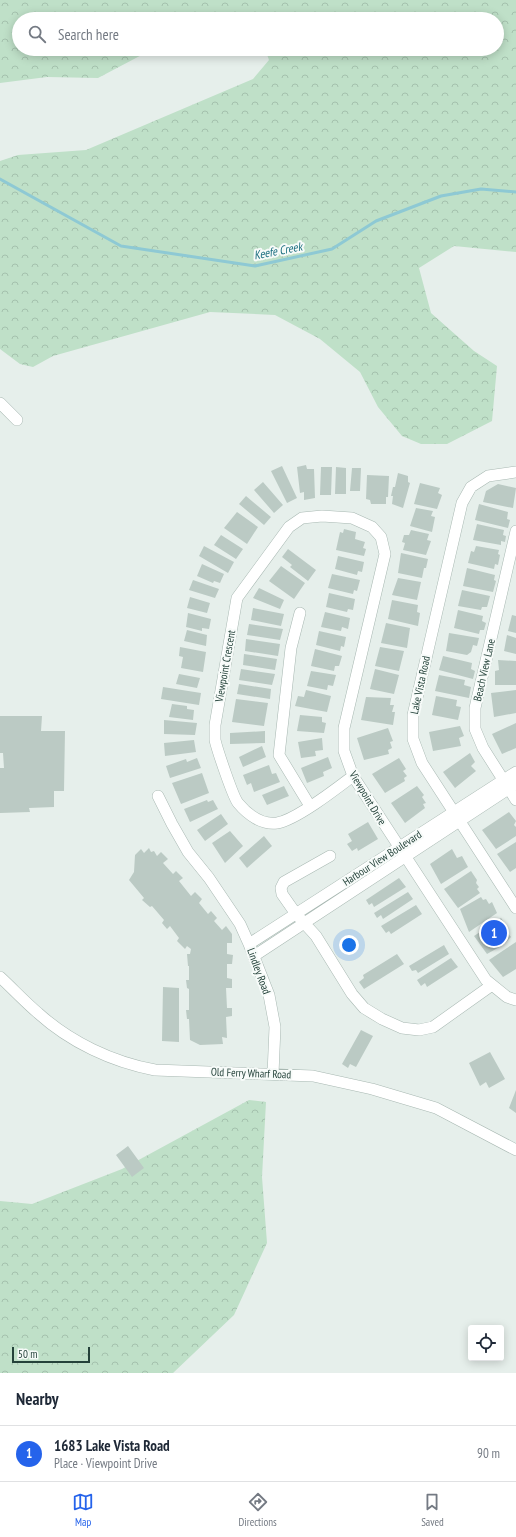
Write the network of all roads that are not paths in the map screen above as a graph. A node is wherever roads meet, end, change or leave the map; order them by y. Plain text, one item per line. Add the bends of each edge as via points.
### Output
1 (0, 403) edge
2 (17, 420) dead end
3 (516, 472) edge
4 (516, 531) edge
5 (385, 554) joint
6 (300, 613) dead end
7 (516, 772) edge
8 (352, 776) junction
9 (509, 784) edge
10 (158, 796) dead end
11 (516, 800) edge
12 (310, 806) junction
13 (457, 817) junction
14 (399, 847) junction
15 (330, 856) dead end
16 (405, 857) junction
17 (516, 908) edge
18 (296, 914) junction
19 (304, 923) junction
20 (249, 944) junction
21 (254, 956) junction
22 (0, 977) edge
23 (492, 985) junction
24 (516, 1000) edge
25 (273, 1074) junction
26 (516, 1150) edge

1 - 2 street
3 - 13 street, Lake Vista Road via 488,476 471,487 462,503 412,715 413,739 422,763
4 - 9 street, Beach View Lane via 475,708 475,728 482,748
5 - 8 street, Viewpoint Drive via 344,728 344,751
5 - 12 street, Viewpoint Crescent via 381,537 372,527 352,518 302,518 289,527 237,598 215,725 215,741 224,769 237,802 258,821 276,823 290,819
6 - 12 street via 292,648 278,755
7 - 9 street, Harbour View Boulevard
8 - 12 street, Viewpoint Crescent
8 - 14 street, Viewpoint Drive
9 - 11 street, Beach View Lane
9 - 13 street, Harbour View Boulevard
10 - 20 street, Lindley Road via 188,852 240,924
13 - 14 street, Harbour View Boulevard
13 - 16 street, Harbour View Boulevard
13 - 17 street, Lake Vista Road
14 - 16 street, Viewpoint Drive
14 - 18 street, Harbour View Boulevard
15 - 18 street via 284,882 282,894
16 - 19 street, Harbour View Boulevard
16 - 23 street, Viewpoint Drive via 486,980
18 - 19 street
18 - 20 street, Harbour View Boulevard
19 - 21 street, Harbour View Boulevard
19 - 23 street via 316,936 352,994 364,1008 402,1028 419,1030 433,1027
20 - 21 street, Lindley Road
21 - 25 street, Lindley Road via 269,995 275,1027
22 - 25 street, Old Ferry Wharf Road via 38,1014 63,1033 115,1060 155,1070
23 - 24 street, Viewpoint Drive via 507,997
25 - 26 street, Old Ferry Wharf Road via 313,1076 372,1089 436,1108

